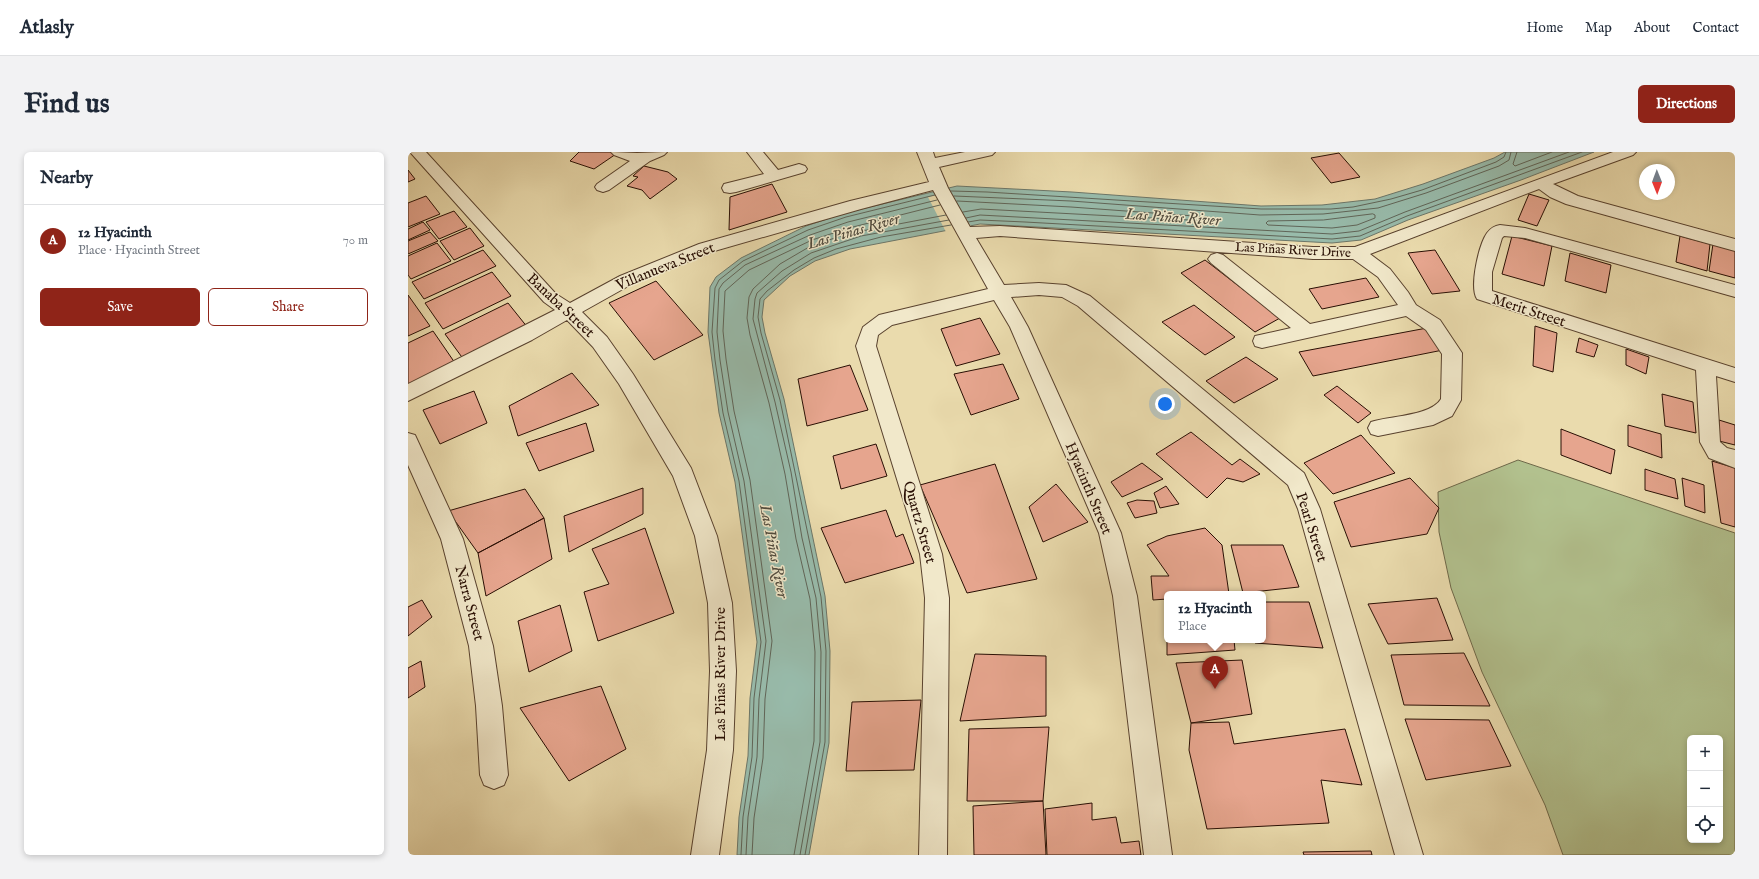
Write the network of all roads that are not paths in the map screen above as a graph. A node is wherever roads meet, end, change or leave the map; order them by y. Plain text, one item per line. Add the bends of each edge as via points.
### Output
1 (418, 152) edge
2 (619, 152) edge
3 (755, 152) edge
4 (987, 152) edge
5 (1628, 152) edge
6 (652, 155) edge
7 (928, 158) edge
8 (798, 169) dead end
9 (774, 175) junction
10 (1541, 183) junction
11 (939, 186) junction
12 (604, 187) dead end
13 (730, 188) dead end
14 (963, 230) junction
15 (1735, 245) edge
16 (1357, 253) junction
17 (1216, 258) dead end
18 (1735, 291) edge
19 (999, 292) junction
20 (1409, 310) junction
21 (569, 311) junction
22 (1307, 331) junction
23 (1262, 341) dead end
24 (1706, 366) junction
25 (1735, 375) edge
26 (408, 393) edge
27 (1378, 428) dead end
28 (408, 441) edge
29 (1735, 459) edge
30 (683, 474) joint
31 (494, 774) dead end
32 (705, 855) edge
33 (933, 855) edge
34 (1158, 855) edge
35 (1409, 855) edge

1 - 21 street, Banaba Street via 550,298
2 - 6 street via 635,158
3 - 9 street
4 - 7 street
5 - 10 street, Las Piñas River Drive
6 - 12 street
7 - 11 street, Hyacinth Street
8 - 9 street
9 - 13 street
10 - 15 street via 1572,200
10 - 16 street, Las Piñas River Drive
11 - 14 street, Hyacinth Street
11 - 21 street, Villanueva Street via 856,204 705,248 626,280
14 - 16 street, Las Piñas River Drive via 1313,253
14 - 19 street, Hyacinth Street
16 - 20 street via 1384,273 1402,296
17 - 22 street
18 - 24 street, Merit Street via 1525,233 1500,230 1494,236 1482,272 1484,295
19 - 33 street, Quartz Street via 886,320 870,332 866,346 931,554 937,598
19 - 34 street, Hyacinth Street via 1020,327 1110,533 1125,596
19 - 35 street, Pearl Street via 1052,290 1066,292 1084,301 1296,479 1309,509
20 - 22 street
20 - 27 street via 1433,325 1452,353 1452,400 1445,410 1433,417
21 - 26 street, Villanueva Street
21 - 30 street, Banaba Street via 604,348 626,379
22 - 23 street
24 - 25 street, Merit Street
24 - 29 street via 1710,442 1718,453
28 - 31 street, Narra Street via 452,539 481,646
30 - 32 street, Las Piñas River Drive via 706,536 720,604 720,750

